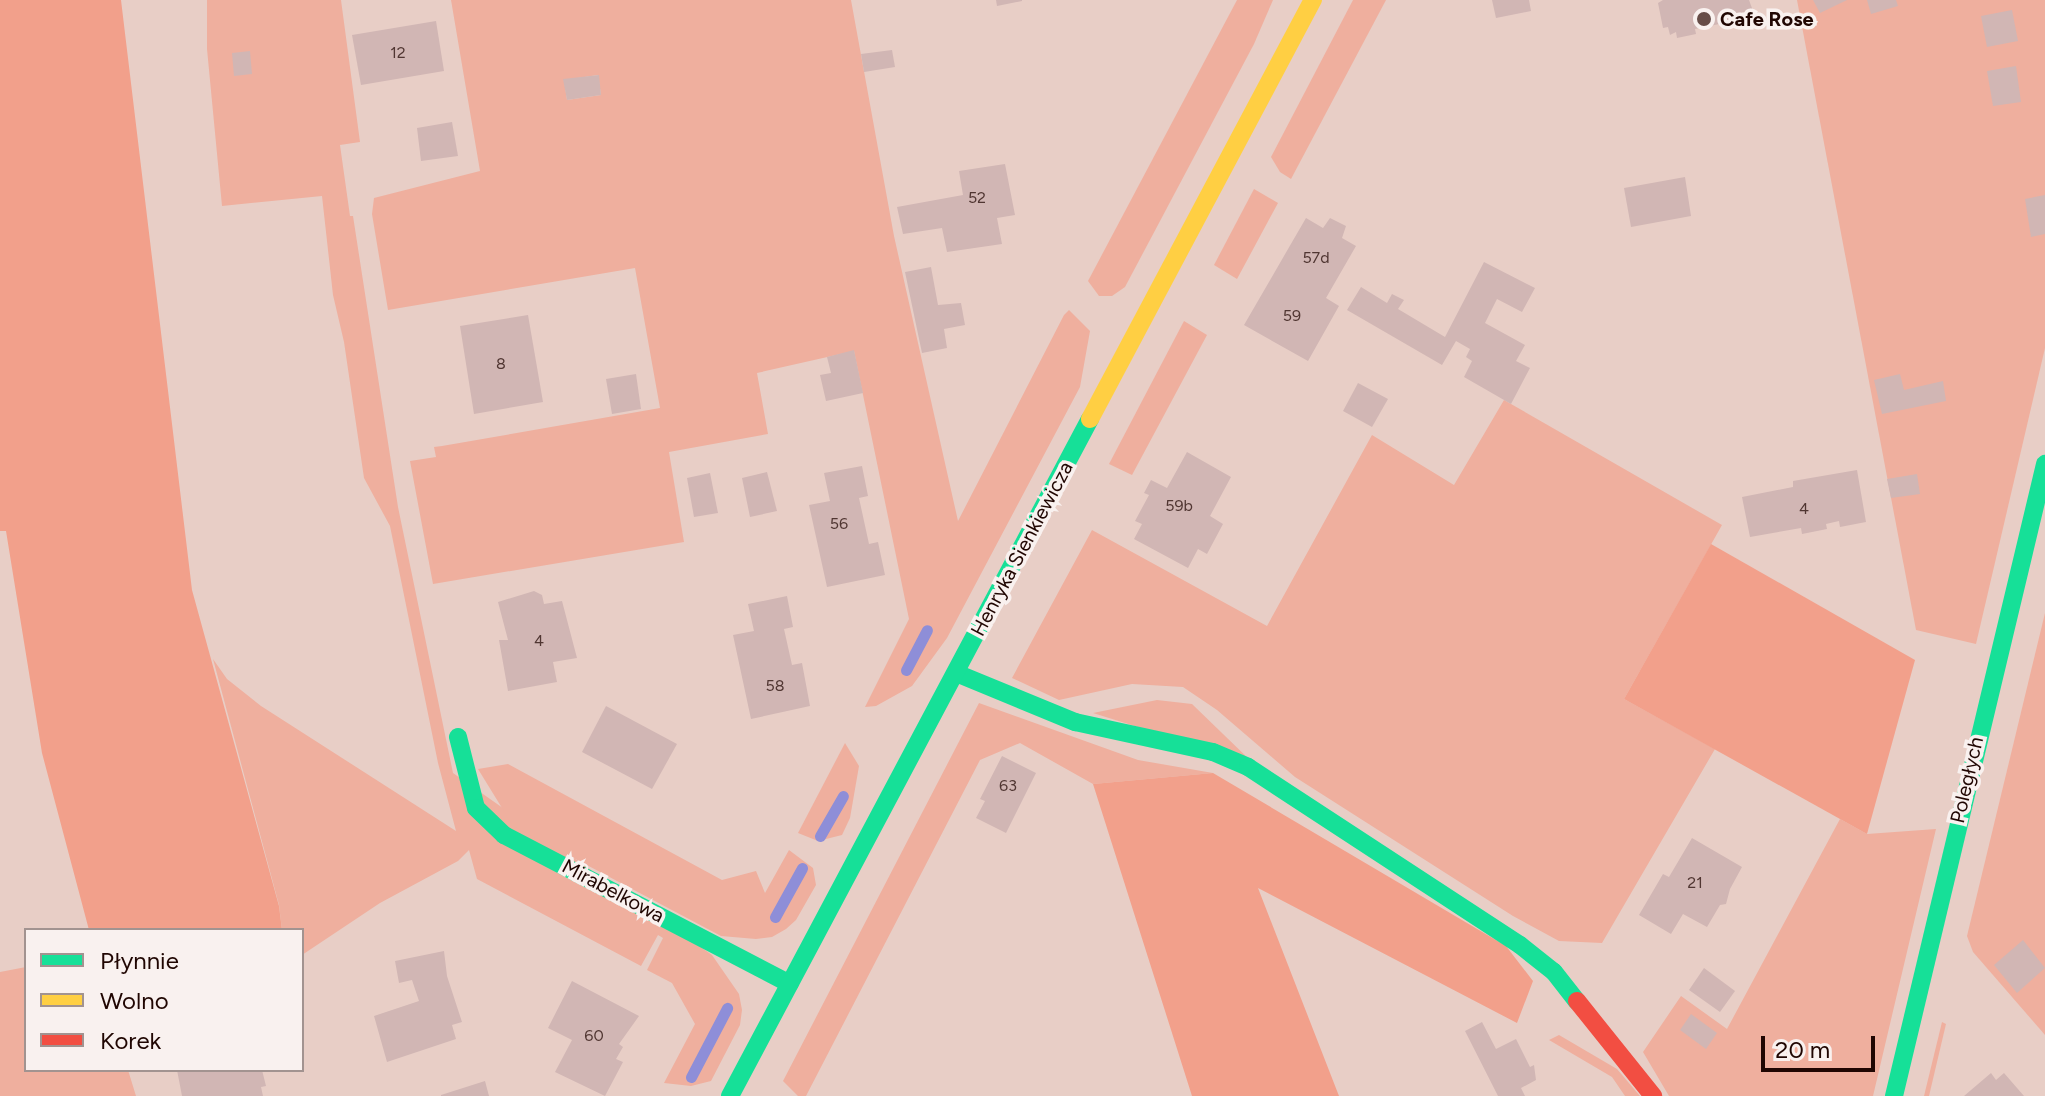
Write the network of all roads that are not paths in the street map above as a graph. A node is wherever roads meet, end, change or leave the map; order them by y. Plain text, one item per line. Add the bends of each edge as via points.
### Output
1 (1313, 0) edge
2 (2045, 464) edge
3 (956, 673) junction
4 (458, 737) dead end
5 (790, 984) junction
6 (730, 1096) edge
7 (1653, 1096) edge
8 (1894, 1096) edge

1 - 3 street, Henryka Sienkiewicza
2 - 8 street, Poległych
3 - 5 street, Henryka Sienkiewicza
3 - 7 street via 1075,722 1213,752 1248,767 1554,972
4 - 5 street, Mirabelkowa via 476,808 504,835
5 - 6 street, Henryka Sienkiewicza

